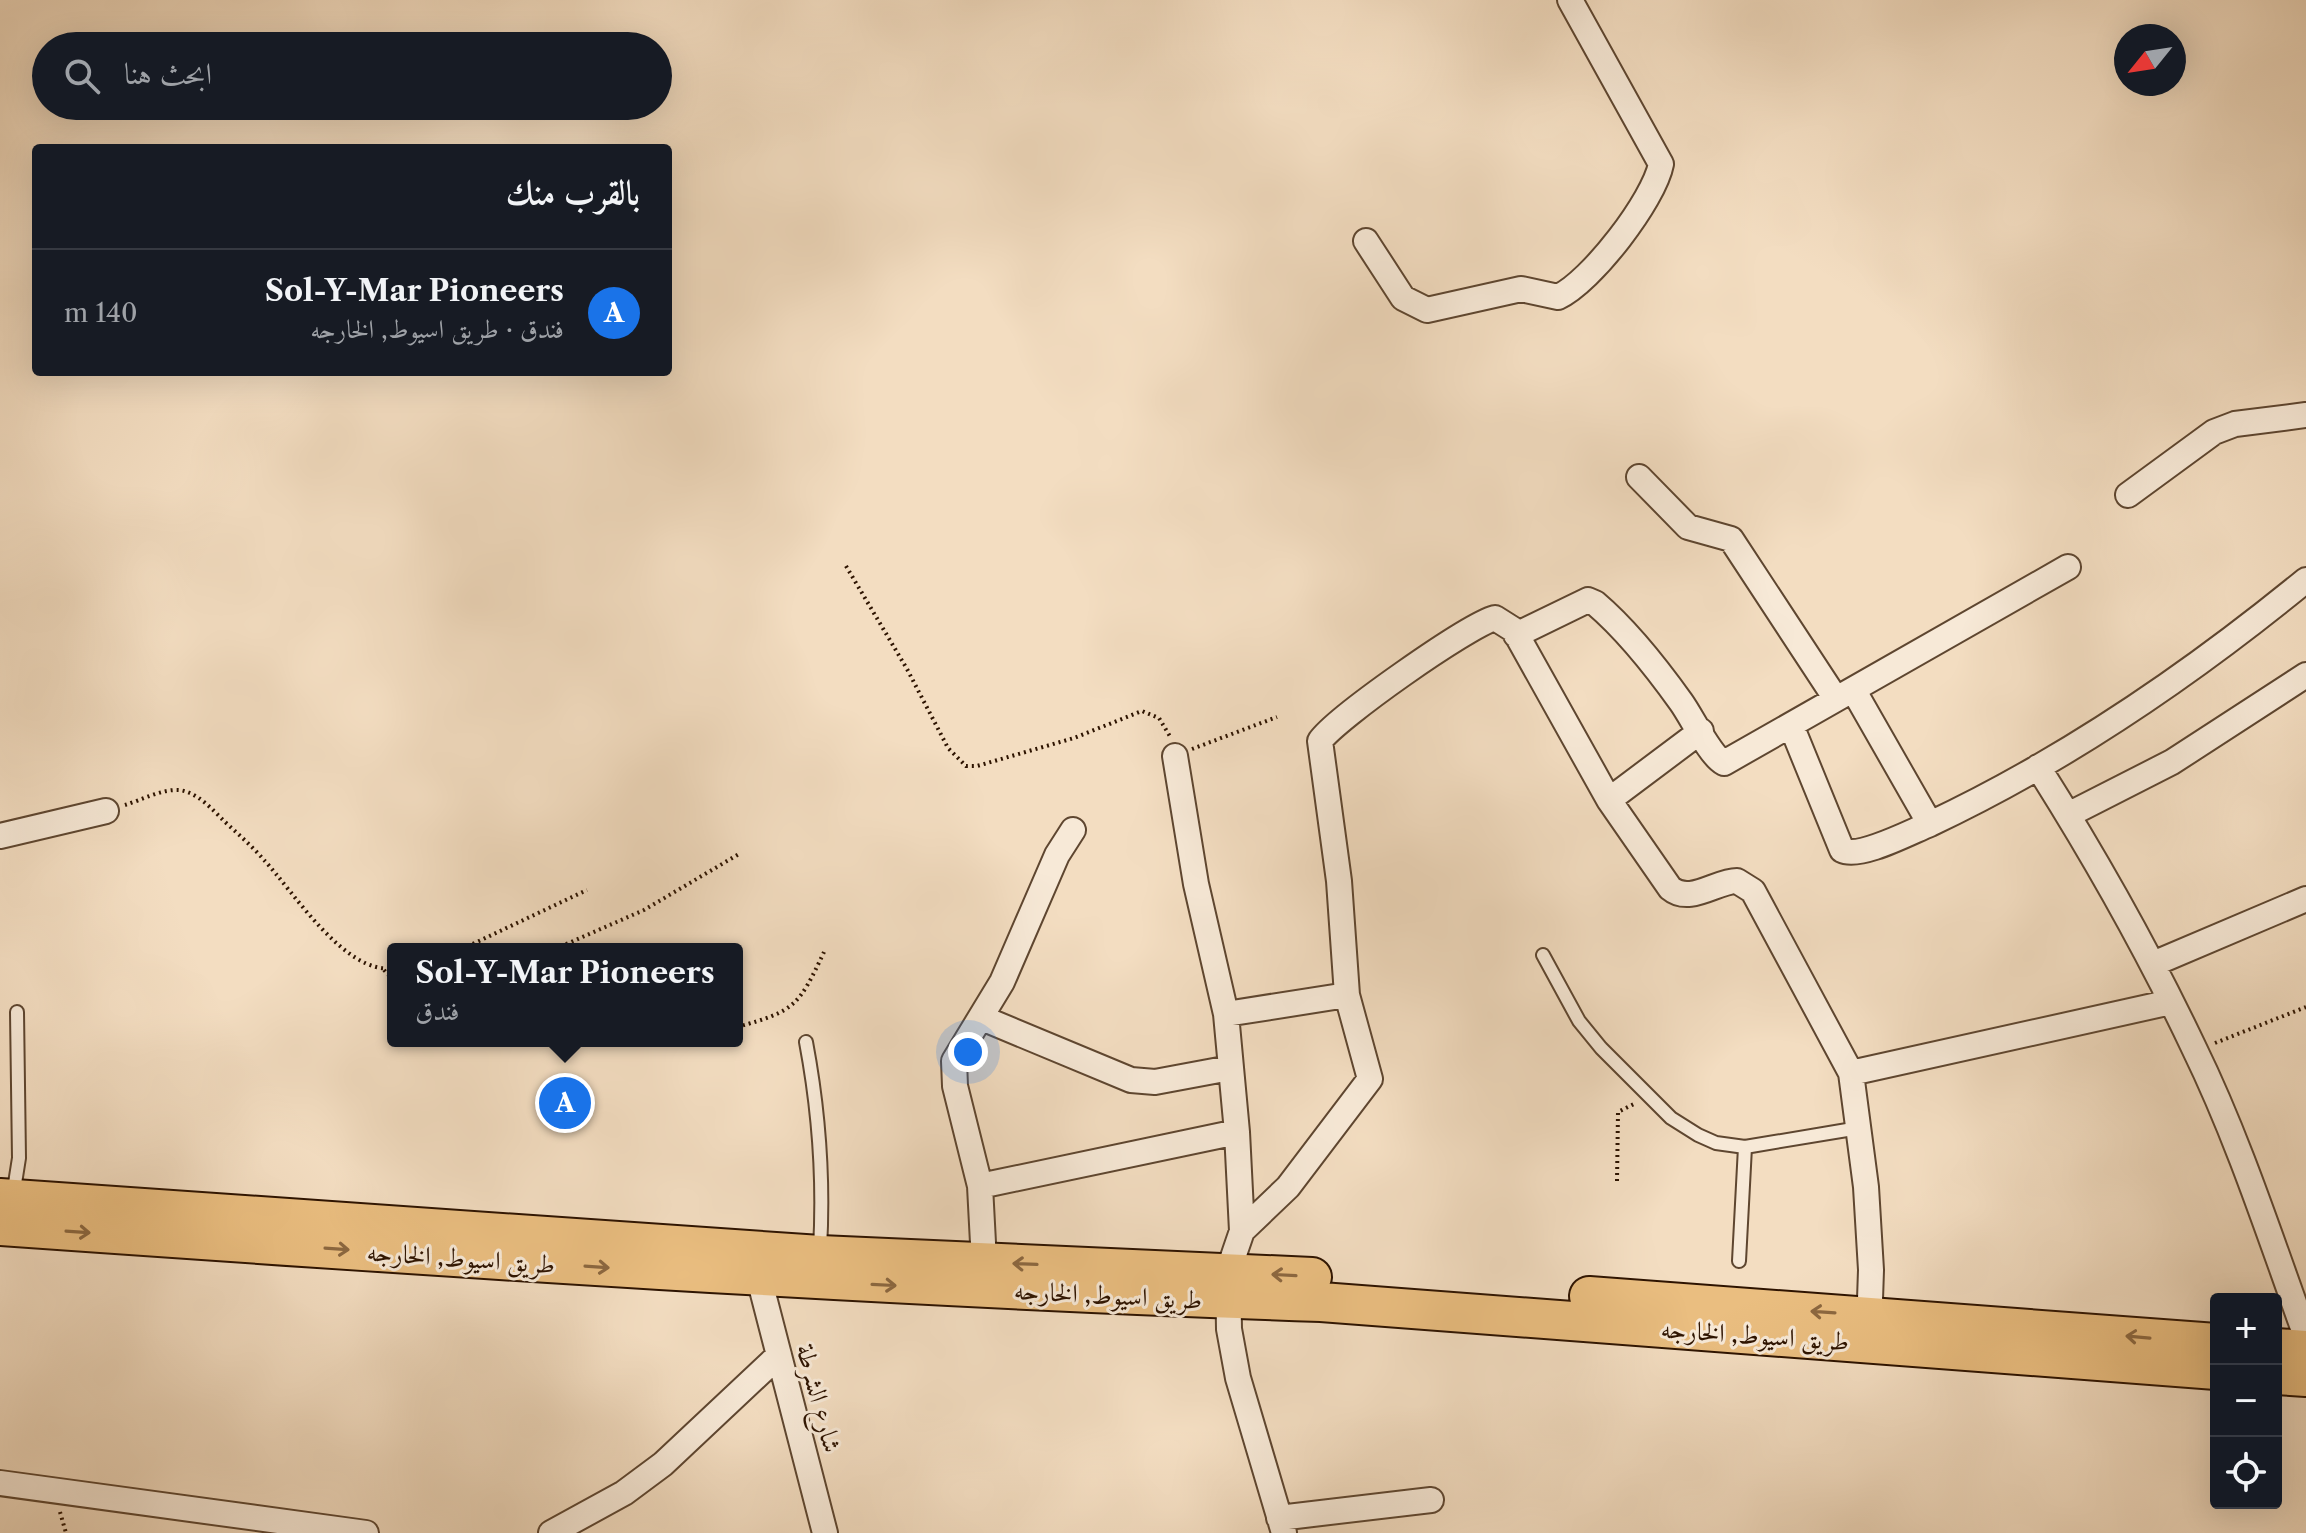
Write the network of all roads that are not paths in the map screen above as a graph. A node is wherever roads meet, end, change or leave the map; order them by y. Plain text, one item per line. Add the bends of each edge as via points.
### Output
1 (1570, 0) edge
2 (1366, 241) dead end
3 (2306, 415) edge
4 (1639, 477) dead end
5 (2128, 495) dead end
6 (2068, 567) dead end
7 (2306, 580) edge
8 (1516, 635) junction
9 (2306, 675) edge
10 (1845, 695) junction
11 (1791, 725) junction
12 (1701, 731) junction
13 (1175, 756) road end
14 (2038, 767) junction
15 (1609, 800) junction
16 (106, 811) road end
17 (2068, 815) junction
18 (1930, 824) junction
19 (1073, 830) dead end
20 (0, 836) edge
21 (2306, 899) edge
22 (1543, 955) dead end
23 (2153, 964) junction
24 (1347, 995) junction
25 (2171, 1002) junction
26 (17, 1012) dead end
27 (1226, 1014) junction
28 (982, 1018) junction
29 (806, 1042) dead end
30 (1230, 1068) junction
31 (1851, 1073) junction
32 (1859, 1128) junction
33 (1237, 1132) junction
34 (1745, 1147) junction
35 (980, 1186) junction
36 (4, 1208) edge
37 (1242, 1231) junction
38 (420, 1241) junction
39 (1739, 1261) dead end
40 (984, 1262) junction
41 (819, 1268) junction
42 (759, 1278) junction
43 (1228, 1287) junction
44 (1869, 1329) junction
45 (2306, 1336) edge
46 (2210, 1343) edge
47 (2282, 1348) edge
48 (2306, 1350) edge
49 (779, 1355) junction
50 (2210, 1369) edge
51 (2282, 1375) edge
52 (2306, 1377) edge
53 (0, 1483) edge
54 (1431, 1500) dead end
55 (1282, 1525) edge
56 (366, 1533) edge
57 (551, 1533) edge
58 (825, 1533) edge

1 - 2 street via 1661,164 1644,201 1590,273 1558,297 1521,289 1427,310 1403,298
3 - 5 street via 2235,424 2214,432
4 - 10 street via 1688,527 1731,539
6 - 10 street
7 - 14 street via 2160,693
8 - 12 street via 1591,600 1632,639
8 - 15 street
8 - 24 street via 1502,619 1486,621 1331,727 1320,741 1339,881
9 - 17 street via 2172,762
10 - 11 street
10 - 18 street
11 - 12 street via 1724,763
11 - 18 street via 1842,850 1876,847
12 - 15 street
13 - 27 street via 1196,884
14 - 17 street
14 - 18 street
15 - 31 street via 1675,892 1691,893 1730,881 1749,885
16 - 20 street
17 - 23 street
19 - 28 street
21 - 23 street
22 - 34 lane via 1579,1021 1648,1097 1698,1135
23 - 25 street
24 - 27 street
24 - 37 street via 1370,1072 1367,1087 1288,1187
25 - 31 street
25 - 45 street via 2259,1205
26 - 36 lane via 19,1158
27 - 30 street
28 - 30 street via 1131,1080 1155,1082
28 - 35 street via 961,1048 953,1071
29 - 41 lane via 818,1114 823,1199
30 - 33 street
31 - 32 street
32 - 34 lane
32 - 44 street
33 - 35 street
33 - 37 street
34 - 39 lane
35 - 40 street
36 - 38 highway, طريق اسيوط, الخارجه
37 - 43 street
38 - 41 highway, طريق اسيوط, الخارجه
38 -> 42 highway, طريق اسيوط, الخارجه
40 - 41 highway, طريق اسيوط, الخارجه
43 -> 40 highway, طريق اسيوط, الخارجه
41 - 42 highway, طريق اسيوط, الخارجه
41 -> 43 highway, طريق اسيوط, الخارجه
42 - 49 street, شارع الشرطة
43 - 44 highway, طريق اسيوط, الخارجه via 1321,1302
43 - 55 street via 1238,1378
46 -> 44 highway, طريق اسيوط, الخارجه
44 - 50 highway, طريق اسيوط, الخارجه
47 - 48 highway
49 - 57 street via 663,1464 624,1493
49 - 58 street, شارع الشرطة
51 - 52 highway
53 - 56 street
54 - 55 street

